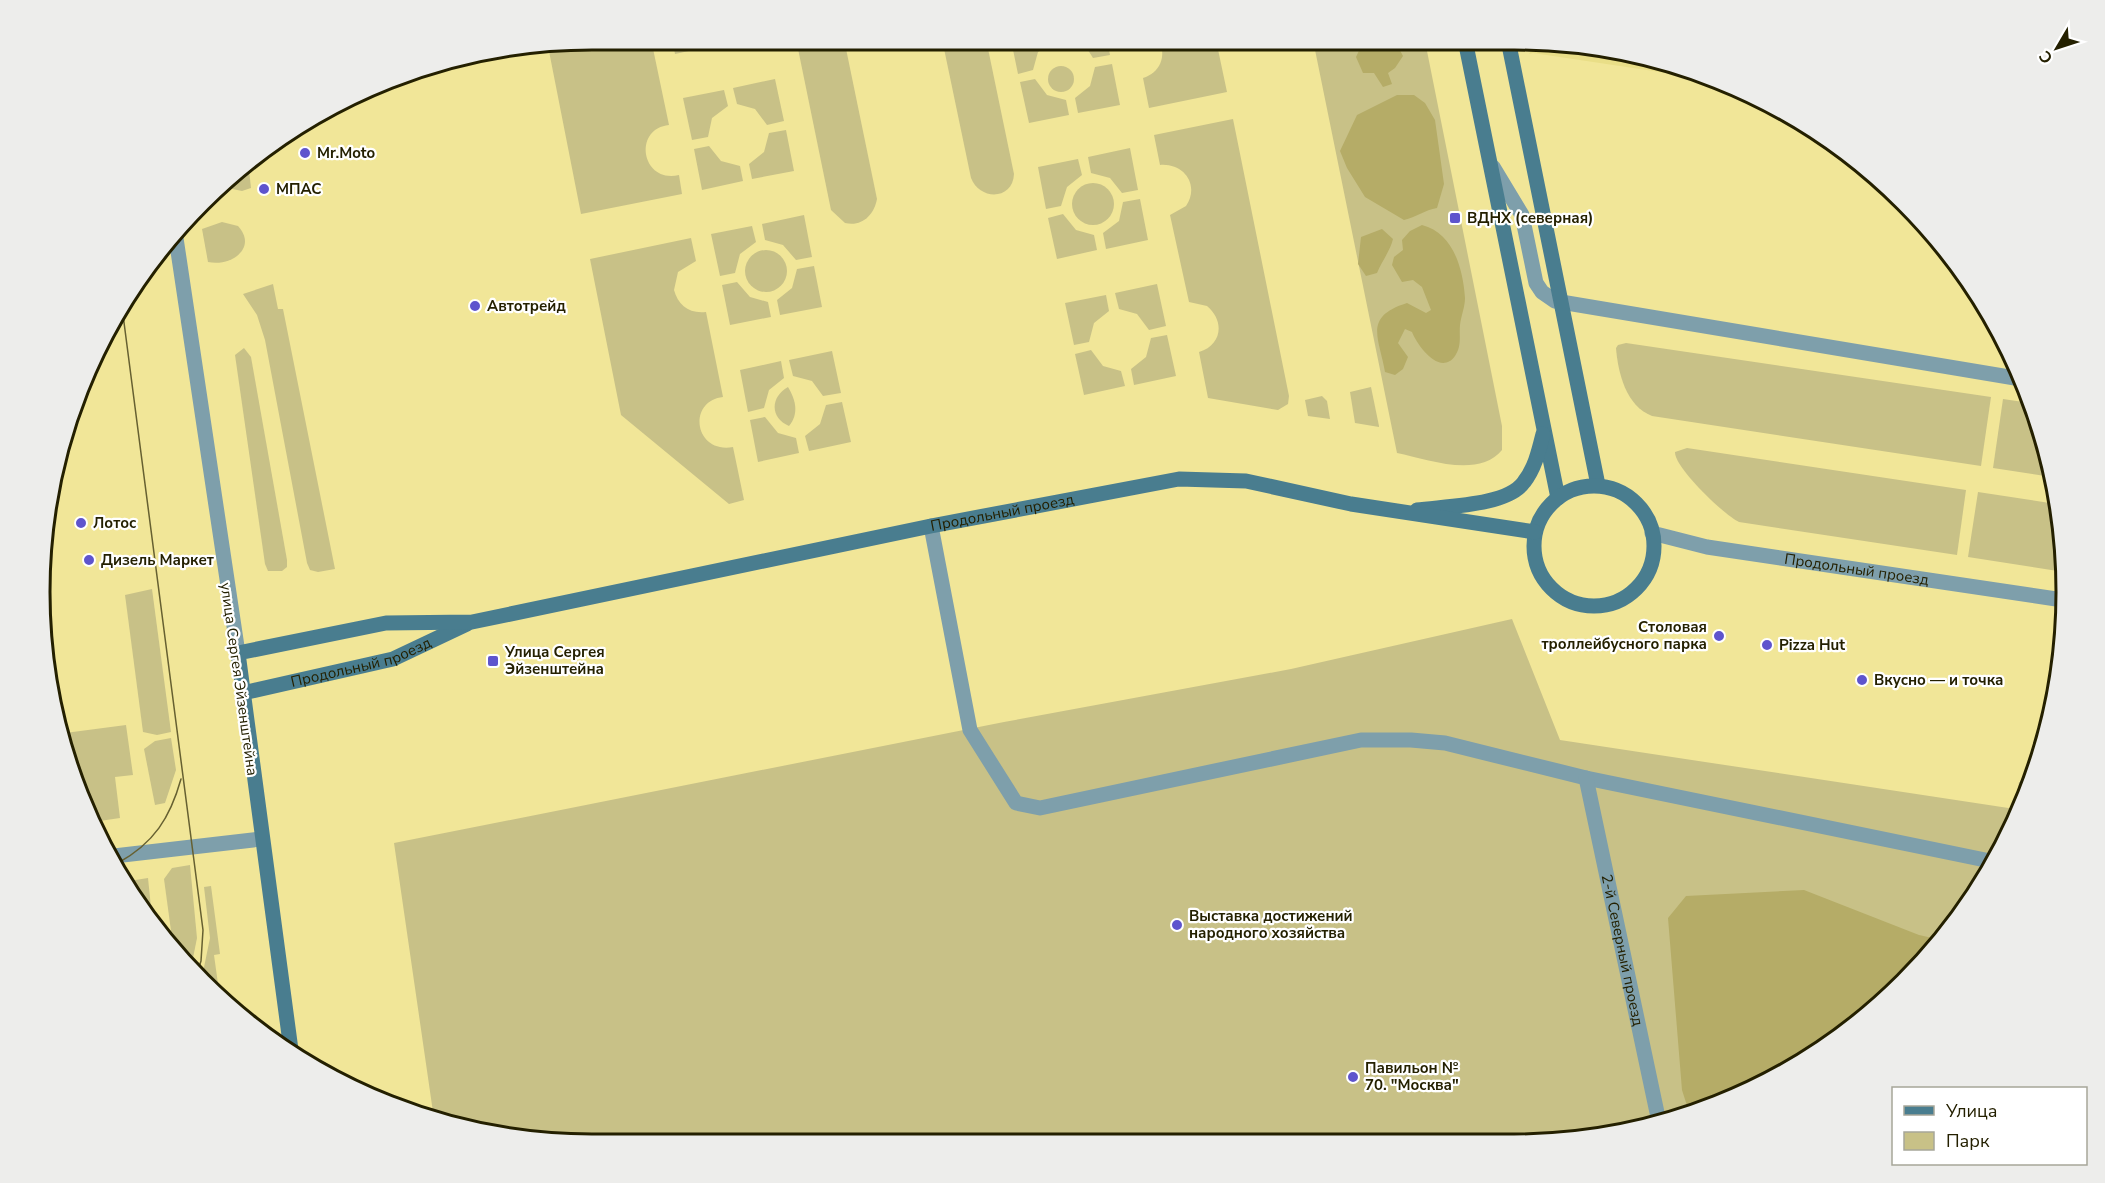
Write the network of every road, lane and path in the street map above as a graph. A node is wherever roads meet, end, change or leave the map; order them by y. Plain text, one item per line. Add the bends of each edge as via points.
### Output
1 (1467, 50) edge
2 (1510, 50) edge
3 (1490, 158) junction
4 (177, 243) edge
5 (1561, 302) junction
6 (2011, 377) edge
7 (1544, 431) junction
8 (1598, 485) junction
9 (1558, 498) junction
10 (1399, 512) junction
11 (931, 526) junction
12 (1535, 532) junction
13 (1652, 533) junction
14 (2056, 599) edge
15 (472, 622) junction
16 (238, 653) junction
17 (243, 693) junction
18 (1586, 778) junction
19 (261, 839) junction
20 (118, 855) edge
21 (1984, 860) edge
22 (290, 1042) edge
23 (1657, 1114) edge

1 - 3 main road
2 - 5 main road
3 - 5 street via 1498,179 1522,214 1536,283 1546,296
3 - 7 main road
4 - 16 street, улица Сергея Эйзенштейна
5 - 6 street
5 - 8 main road
7 - 9 main road
7 - 10 main road via 1532,469 1523,484 1510,493 1495,499
8 - 9 main road via 1580,487
8 - 13 main road via 1624,494 1637,504
9 - 12 main road via 1540,519
10 - 11 main road, Продольный проезд via 1246,481 1179,479
10 - 12 main road, Продольный проезд
11 - 15 main road, Продольный проезд
11 - 18 street via 970,730 1016,803 1040,808 1361,740 1445,743
12 - 13 main road via 1534,549 1546,582 1576,603 1596,606 1615,602 1643,581 1651,566
13 - 14 street, Продольный проезд via 1707,547
15 - 16 main road, Продольный проезд via 386,623
15 - 17 main road, Продольный проезд via 393,659
16 - 17 main road, улица Сергея Эйзенштейна
17 - 19 main road, улица Сергея Эйзенштейна
18 - 21 street
18 - 23 street, 2-й Северный проезд
19 - 20 street
19 - 22 main road, улица Сергея Эйзенштейна

